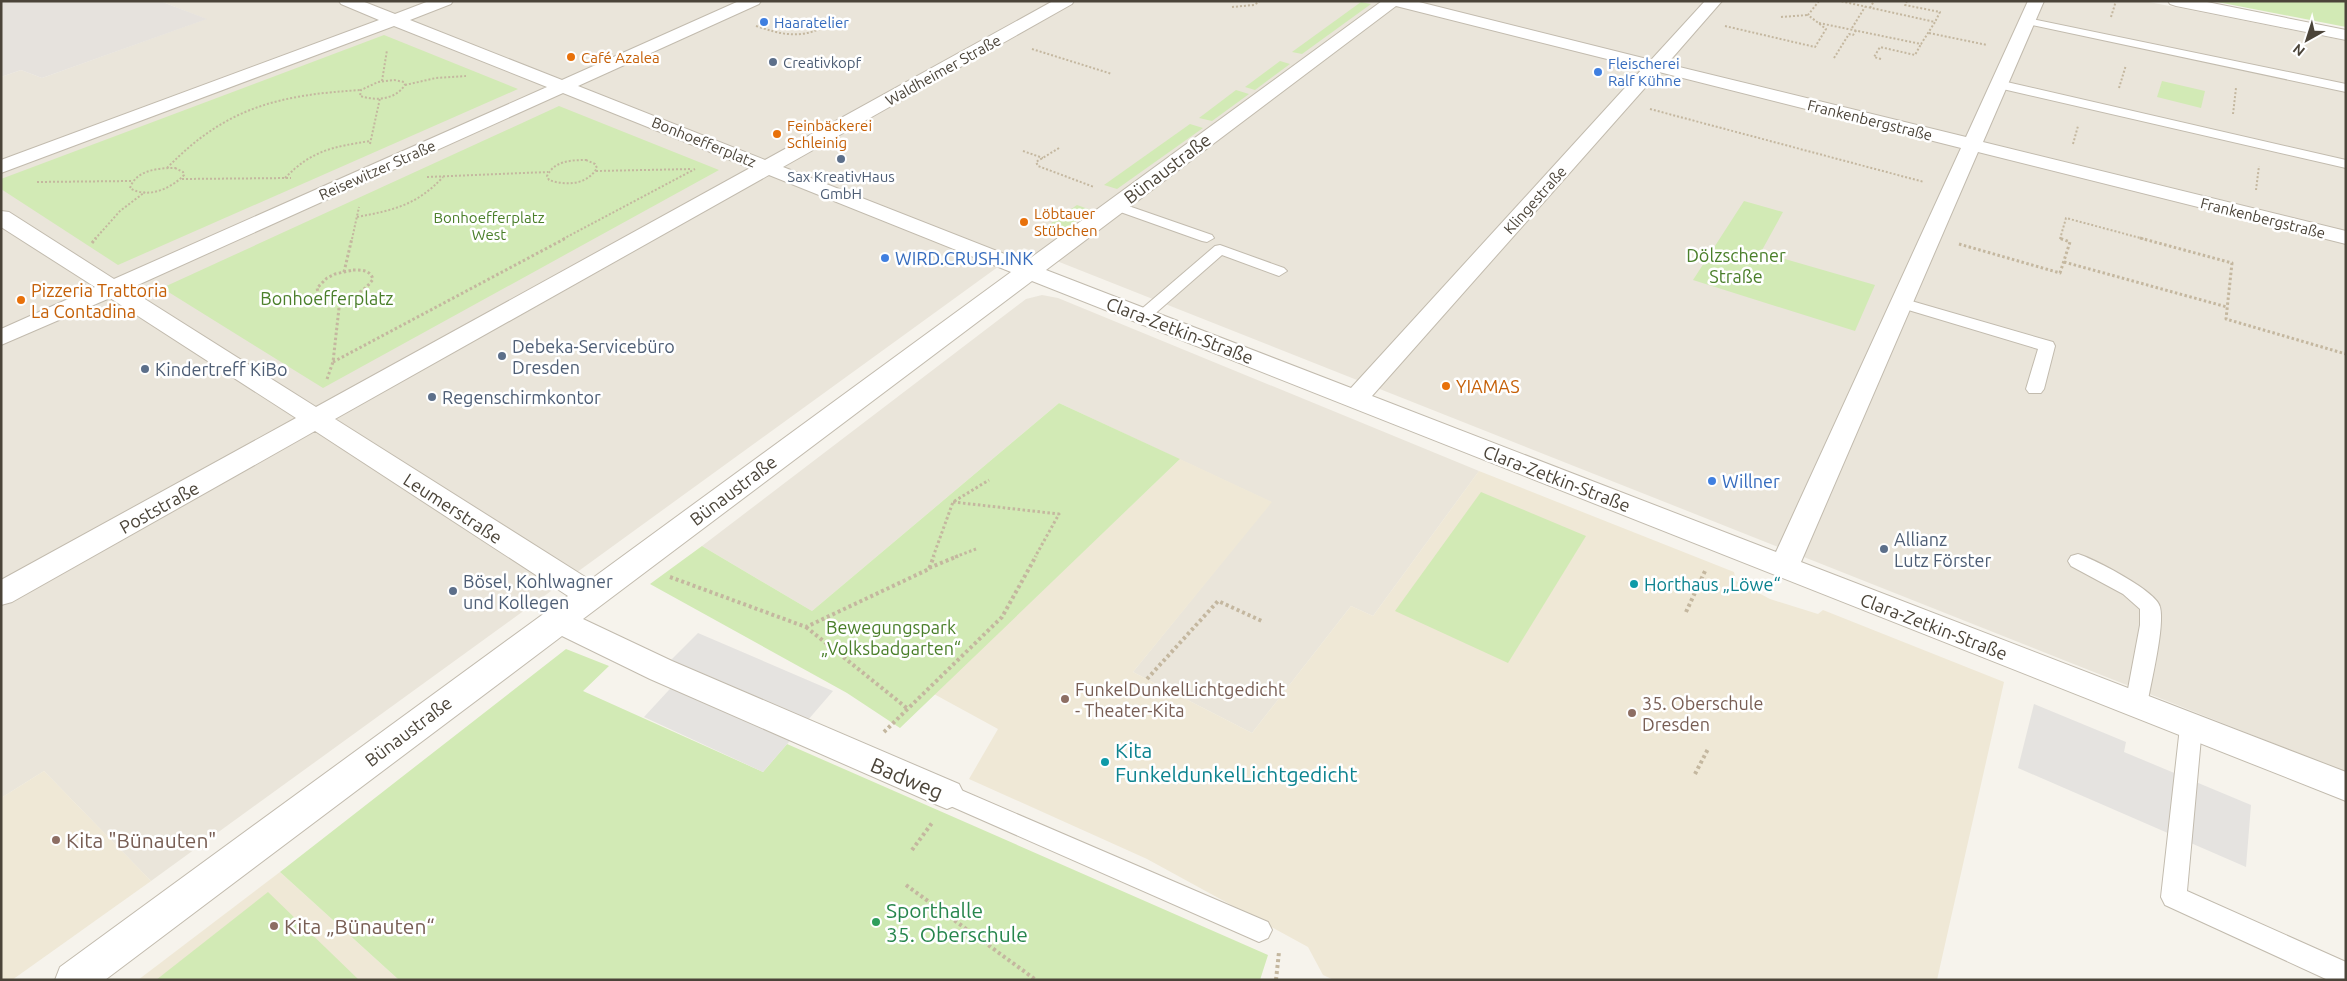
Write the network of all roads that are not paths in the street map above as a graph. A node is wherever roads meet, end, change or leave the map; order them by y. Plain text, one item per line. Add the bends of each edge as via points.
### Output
1 (346, 1) edge
2 (445, 1) edge
3 (753, 1) edge
4 (1066, 1) edge
5 (1393, 1) edge
6 (1714, 1) edge
7 (2036, 1) edge
8 (2176, 1) edge
9 (394, 20) junction
10 (2027, 21) junction
11 (2346, 35) edge
12 (1655, 66) junction
13 (1998, 84) junction
14 (564, 87) junction
15 (2346, 88) edge
16 (1972, 145) junction
17 (2346, 164) edge
18 (1, 167) edge
19 (769, 168) junction
20 (1121, 202) junction
21 (1, 217) edge
22 (1207, 238) dead end
23 (2346, 238) edge
24 (1028, 271) junction
25 (1280, 271) dead end
26 (112, 289) junction
27 (1901, 303) junction
28 (1144, 315) junction
29 (1, 338) edge
30 (2035, 389) dead end
31 (1356, 398) junction
32 (316, 420) junction
33 (2078, 561) dead end
34 (1784, 567) junction
35 (1, 594) edge
36 (590, 595) junction
37 (557, 620) junction
38 (2136, 705) junction
39 (2191, 727) junction
40 (2346, 787) edge
41 (947, 794) joint
42 (1259, 930) dead end
43 (2346, 975) edge
44 (74, 980) edge

1 - 9 street, Bonhoefferplatz
2 - 9 street
3 - 14 street, Reisewitzer Straße
4 - 19 street, Waldheimer Straße
5 - 12 street, Frankenbergstraße
5 - 20 street, Bünaustraße
6 - 12 street, Klingestraße
7 - 10 street
8 - 11 street
9 - 14 street, Bonhoefferplatz
9 - 18 street
10 - 13 street
10 - 15 lane
12 - 16 street, Frankenbergstraße
12 - 31 street, Klingestraße
13 - 16 street
13 - 17 lane
14 - 19 street, Bonhoefferplatz
14 - 26 street, Reisewitzer Straße
16 - 23 street, Frankenbergstraße
16 - 27 street
19 - 24 street, Clara-Zetkin-Straße
19 - 32 street, Bonhoefferplatz
20 - 22 lane
20 - 24 street, Bünaustraße
21 - 26 street
24 - 28 street, Clara-Zetkin-Straße
24 - 36 street, Bünaustraße
25 - 28 lane via 1220,249
26 - 29 street, Reisewitzer Straße
26 - 32 street
27 - 30 lane via 2047,346
27 - 34 street
28 - 31 street, Clara-Zetkin-Straße
31 - 34 street, Clara-Zetkin-Straße
32 - 35 street, Poststraße
32 - 36 street, Leumerstraße
33 - 38 lane via 2130,589 2150,606 2150,625
34 - 38 street, Clara-Zetkin-Straße
36 - 37 street, Bünaustraße
37 - 41 street, Badweg via 661,670
37 - 44 street, Bünaustraße
38 - 39 street, Clara-Zetkin-Straße
39 - 40 street, Clara-Zetkin-Straße
39 - 43 lane via 2174,897
41 - 42 lane, Badweg

